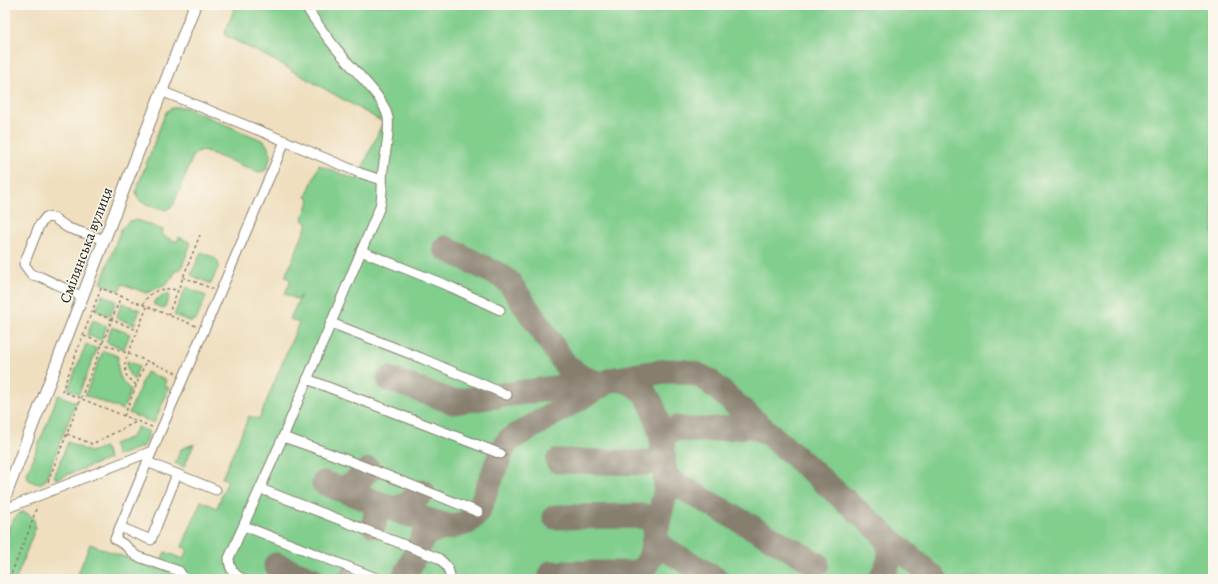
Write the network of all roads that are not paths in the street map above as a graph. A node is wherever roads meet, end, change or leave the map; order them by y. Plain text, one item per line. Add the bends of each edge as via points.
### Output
1 (195, 5) edge
2 (305, 5) edge
3 (161, 91) junction
4 (285, 140) junction
5 (382, 180) junction
6 (104, 240) junction
7 (361, 251) junction
8 (82, 297) junction
9 (500, 310) dead end
10 (331, 323) junction
11 (307, 379) junction
12 (507, 395) dead end
13 (283, 437) junction
14 (152, 451) junction
15 (500, 454) dead end
16 (147, 462) junction
17 (178, 474) junction
18 (261, 489) junction
19 (216, 490) dead end
20 (5, 497) edge
21 (5, 509) edge
22 (478, 512) dead end
23 (244, 526) junction
24 (120, 527) junction
25 (184, 579) edge
26 (243, 579) edge
27 (379, 579) edge
28 (450, 579) edge

1 - 3 main road, Смілянська вулиця
2 - 5 lane via 385,108 388,128
3 - 4 lane
3 - 6 main road, Смілянська вулиця
4 - 5 lane
4 - 14 lane
5 - 7 lane via 381,204
6 - 8 main road, Смілянська вулиця
6 - 8 lane via 68,228 54,218 46,218 36,232 24,264 32,275
7 - 9 lane via 451,287
7 - 10 lane
8 - 20 main road, Смілянська вулиця
10 - 11 lane
10 - 12 lane
11 - 13 lane
11 - 15 lane
13 - 18 lane
13 - 22 lane
14 - 16 lane
14 - 21 lane
16 - 17 lane
16 - 24 lane
17 - 19 lane
17 - 24 lane via 151,540
18 - 23 lane
18 - 28 lane via 438,558 446,565
23 - 26 lane via 229,558 232,571
23 - 27 lane
24 - 25 lane via 115,539 136,556 179,571

